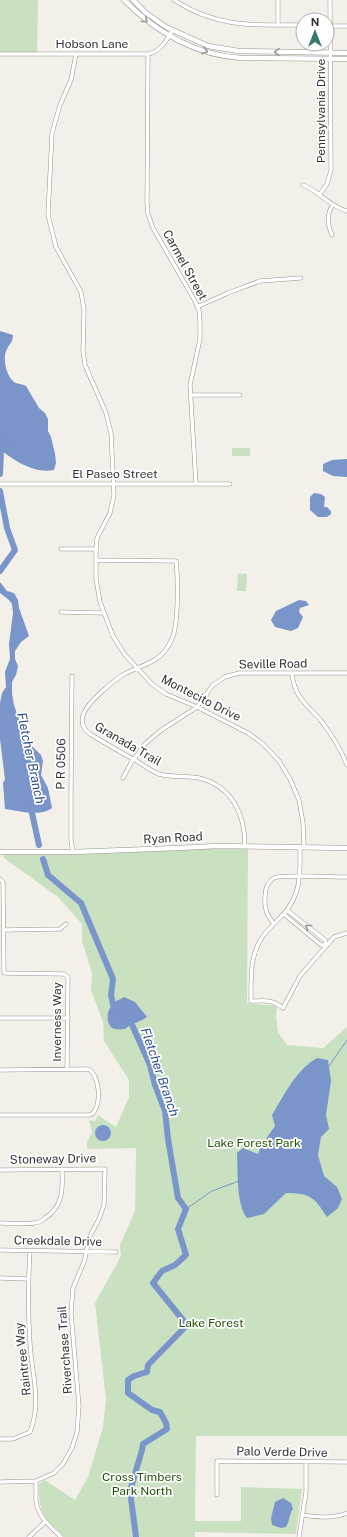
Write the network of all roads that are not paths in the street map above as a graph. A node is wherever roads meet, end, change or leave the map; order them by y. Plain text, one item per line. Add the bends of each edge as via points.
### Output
1 (124, 0) edge
2 (133, 0) edge
3 (174, 0) edge
4 (278, 0) edge
5 (330, 0) edge
6 (330, 12) edge
7 (278, 25) junction
8 (295, 25) edge
9 (335, 26) edge
10 (347, 26) edge
11 (172, 30) junction
12 (169, 36) junction
13 (330, 53) junction
14 (347, 53) edge
15 (0, 54) edge
16 (76, 54) junction
17 (148, 54) junction
18 (330, 58) junction
19 (347, 59) edge
20 (303, 185) dead end
21 (320, 194) junction
22 (333, 205) junction
23 (347, 210) edge
24 (332, 235) dead end
25 (301, 278) dead end
26 (197, 307) junction
27 (191, 395) junction
28 (240, 395) dead end
29 (0, 484) edge
30 (114, 484) junction
31 (196, 484) junction
32 (230, 484) dead end
33 (61, 549) dead end
34 (96, 549) junction
35 (96, 560) junction
36 (61, 612) dead end
37 (104, 613) junction
38 (136, 668) junction
39 (292, 673) junction
40 (347, 673) edge
41 (72, 676) dead end
42 (197, 707) junction
43 (134, 760) junction
44 (347, 765) edge
45 (123, 778) dead end
46 (245, 846) junction
47 (302, 847) junction
48 (347, 848) edge
49 (0, 852) edge
50 (73, 852) junction
51 (300, 877) junction
52 (347, 878) edge
53 (1, 880) edge
54 (288, 910) junction
55 (284, 915) junction
56 (66, 924) dead end
57 (274, 924) junction
58 (3, 930) junction
59 (347, 933) edge
60 (326, 945) junction
61 (0, 1018) edge
62 (68, 1018) junction
63 (67, 1069) junction
64 (0, 1070) edge
65 (0, 1116) edge
66 (62, 1169) junction
67 (105, 1169) joint
68 (0, 1170) edge
69 (0, 1223) edge
70 (0, 1250) edge
71 (30, 1251) junction
72 (87, 1252) junction
73 (116, 1252) dead end
74 (0, 1278) edge
75 (29, 1278) junction
76 (0, 1439) edge
77 (306, 1462) junction
78 (347, 1462) edge
79 (36, 1481) junction
80 (0, 1482) edge
81 (217, 1495) dead end
82 (347, 1513) edge
83 (302, 1515) junction
84 (45, 1522) junction
85 (29, 1537) edge
86 (61, 1537) edge
87 (299, 1537) edge

1 -> 12 main road via 147,22
2 - 11 main road via 146,13
3 - 7 street via 200,14 222,21
4 - 7 street
5 - 6 street, Pennsylvania Drive
7 - 8 street
9 - 10 street
11 - 12 street
13 -> 11 main road via 226,50
12 - 17 street via 156,51
12 -> 18 main road via 225,56
13 - 14 main road
13 - 18 street, Pennsylvania Drive
15 - 16 street, Hobson Lane
16 - 17 street, Hobson Lane
16 - 30 street, Montecito Drive via 71,80 52,133 48,215 56,246 81,292 84,310 85,369 108,421
17 - 26 street, Carmel Street via 148,214 153,228
18 - 19 main road
18 - 21 street, Pennsylvania Drive via 331,170 327,184
20 - 21 street
21 - 22 street
22 - 23 street
22 - 24 street via 329,211 328,222
25 - 26 street via 260,281
26 - 27 street, Carmel Street via 200,339 192,374
27 - 28 street
27 - 31 street, Carmel Street
29 - 30 street, El Paseo Street
30 - 31 street, El Paseo Street
30 - 34 street, Montecito Drive via 113,505 98,538
31 - 32 street, El Paseo Street
33 - 34 street
34 - 35 street, Montecito Drive
35 - 37 street, Montecito Drive via 96,579
35 - 38 street, Granada Trail via 176,561 175,629 171,641 160,656 149,664
36 - 37 street
37 - 38 street, Montecito Drive via 113,636
38 - 42 street, Montecito Drive via 166,694
38 - 43 street, Granada Trail via 101,692 84,712 82,721 84,729 90,734
39 - 40 street, Seville Road
39 - 42 street, Seville Road via 239,673 225,677 213,685
39 - 44 street via 296,693 334,738
41 - 50 street, P R 0506 via 70,791
42 - 43 street, Seville Road via 160,731
42 - 47 street, Montecito Drive via 248,733 263,744 278,761 290,779 299,800 303,823
43 - 45 street, Seville Road
43 - 46 street, Granada Trail via 161,774 200,778 225,792 236,805 242,819
46 - 47 main road, Ryan Road
46 - 50 main road, Ryan Road
47 - 48 main road, Ryan Road
47 - 51 street, Montecito Drive
49 - 50 main road, Ryan Road
51 - 52 street
51 - 54 street, Montecito Drive via 296,894
51 - 57 street via 279,876 266,886 265,910
53 - 58 street
54 - 55 street, Montecito Drive
60 -> 54 street via 325,940
55 - 57 street, Montecito Drive
55 - 60 street via 321,944
56 - 58 street via 60,929
57 - 60 street, Montecito Drive via 254,952 250,970 251,1001 270,1000 283,1008 300,976
58 - 62 street, Inverness Way via 4,973 67,975
59 - 60 street, Montecito Drive via 334,938
61 - 62 street
62 - 63 street, Inverness Way
63 - 64 street
63 - 65 street via 91,1069 96,1078 98,1093 96,1108 92,1114
66 - 67 street, Stoneway Drive
66 - 68 street, Stoneway Drive
66 - 69 street via 61,1199 51,1214 35,1223
67 - 72 street, Riverchase Trail via 104,1205 87,1243
70 - 71 street, Creekdale Drive
71 - 72 street, Creekdale Drive
71 - 75 street, Raintree Way
72 - 73 street, Creekdale Drive
72 - 79 street, Riverchase Trail via 73,1288 71,1313 79,1406 77,1432 63,1464 54,1473
74 - 75 street
75 - 76 street, Raintree Way via 31,1359 37,1403 35,1420 30,1432 13,1439
77 - 78 street, Palo Verde Drive
77 - 81 street, Palo Verde Drive via 218,1461
77 - 83 street via 306,1492
79 - 80 street, Riverchase Trail
79 - 84 street via 36,1501
82 - 83 street via 324,1518
83 - 87 street
84 - 85 street
84 - 86 street

